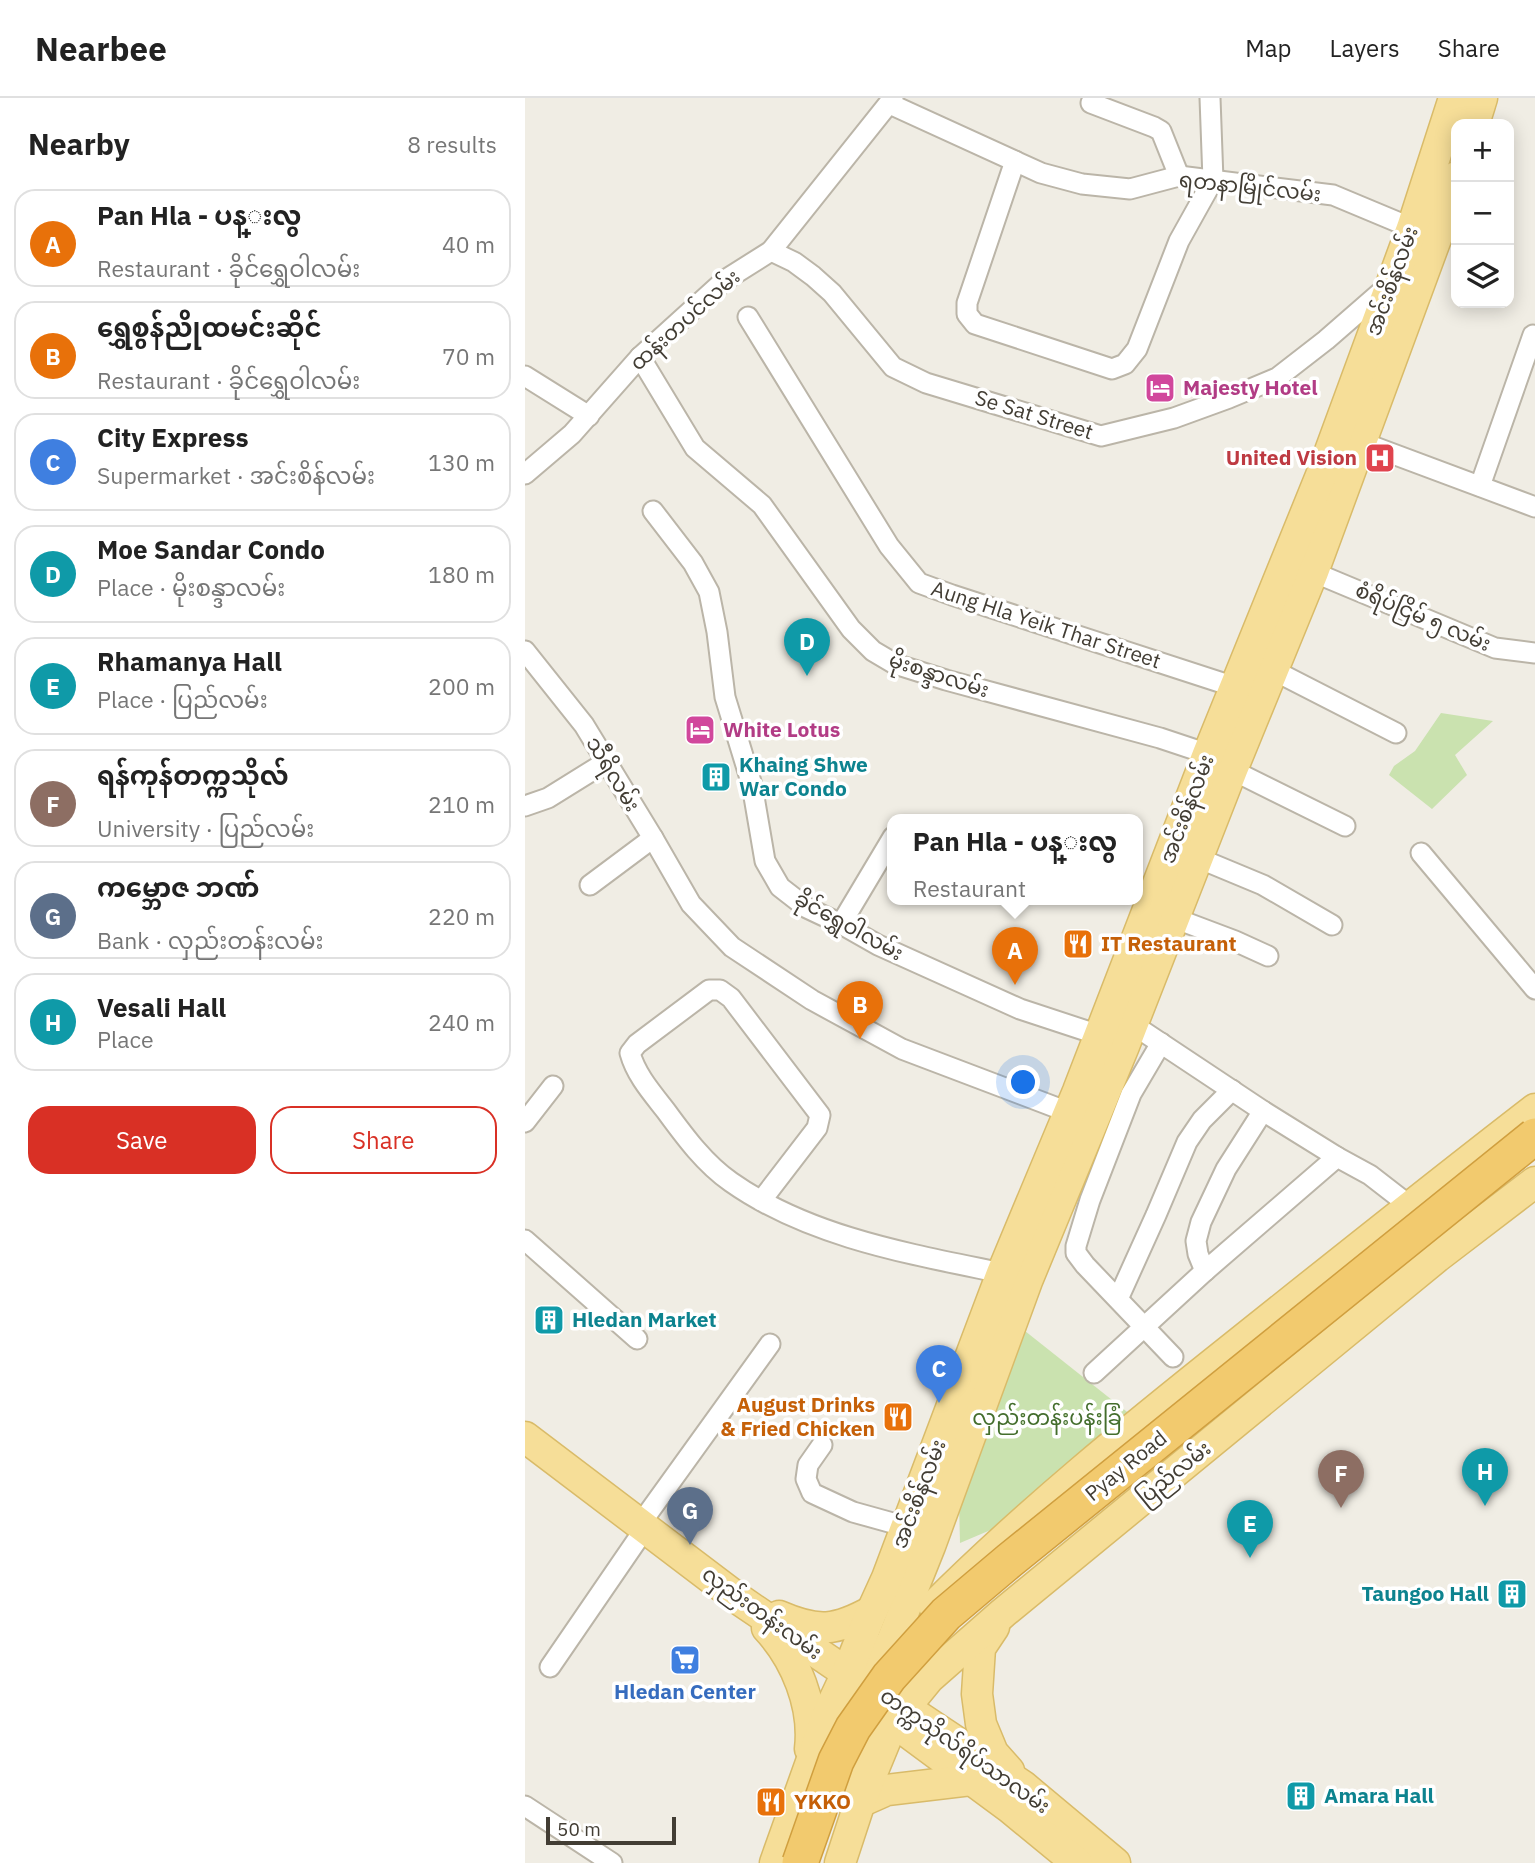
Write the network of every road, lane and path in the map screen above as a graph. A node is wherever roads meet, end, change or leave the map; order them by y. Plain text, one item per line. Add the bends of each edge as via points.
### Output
1 (1210, 98) edge
2 (1454, 98) edge
3 (1482, 98) edge
4 (892, 101) edge
5 (1091, 103) dead end
6 (1475, 119) edge
7 (1015, 160) junction
8 (1179, 176) junction
9 (1213, 180) junction
10 (1454, 182) edge
11 (1412, 229) junction
12 (771, 251) junction
13 (1392, 283) junction
14 (748, 317) dead end
15 (1533, 335) dead end
16 (640, 357) junction
17 (525, 376) edge
18 (589, 416) junction
19 (1361, 442) junction
20 (525, 474) edge
21 (1480, 486) junction
22 (1535, 507) edge
23 (653, 511) dead end
24 (1313, 572) junction
25 (525, 651) edge
26 (1535, 653) edge
27 (1273, 670) junction
28 (1235, 687) junction
29 (1396, 733) dead end
30 (606, 762) junction
31 (1220, 762) junction
32 (525, 806) edge
33 (1345, 826) dead end
34 (653, 838) junction
35 (887, 846) edge
36 (1421, 853) dead end
37 (1198, 858) junction
38 (590, 885) dead end
39 (1174, 918) junction
40 (841, 924) junction
41 (1332, 925) dead end
42 (1268, 956) dead end
43 (1535, 989) edge
44 (1132, 1024) junction
45 (1099, 1035) junction
46 (1161, 1044) junction
47 (553, 1086) dead end
48 (1232, 1090) junction
49 (1535, 1109) edge
50 (1263, 1111) junction
51 (1069, 1112) junction
52 (525, 1122) edge
53 (1535, 1136) edge
54 (1337, 1157) junction
55 (1535, 1166) edge
56 (1535, 1182) edge
57 (761, 1200) junction
58 (1410, 1206) junction
59 (525, 1240) edge
60 (1205, 1271) junction
61 (1002, 1273) junction
62 (1118, 1299) junction
63 (1145, 1326) junction
64 (637, 1339) dead end
65 (771, 1344) dead end
66 (1173, 1357) dead end
67 (1094, 1373) dead end
68 (525, 1437) edge
69 (821, 1445) dead end
70 (1106, 1452) junction
71 (1148, 1494) junction
72 (643, 1525) junction
73 (907, 1527) junction
74 (930, 1546) junction
75 (973, 1567) junction
76 (740, 1600) junction
77 (872, 1611) junction
78 (1003, 1614) junction
79 (550, 1667) dead end
80 (857, 1678) junction
81 (899, 1714) junction
82 (806, 1780) junction
83 (971, 1780) junction
84 (1023, 1786) junction
85 (860, 1802) junction
86 (525, 1806) edge
87 (612, 1863) edge
88 (775, 1863) edge
89 (800, 1863) edge
90 (825, 1863) edge
91 (840, 1863) edge
92 (1077, 1863) edge
93 (1115, 1863) edge

1 - 9 street
2 - 11 main road, အင်းစိန်လမ်း
3 - 6 main road
4 - 7 street, ရတနာမြိုင်လမ်း
4 - 12 street, ထန်းတပင်လမ်း
5 - 8 street via 1161,131
7 - 8 street, ရတနာမြိုင်လမ်း via 1082,184 1130,189
7 - 9 street via 967,314 975,324 1112,369 1137,349 1179,241
8 - 9 street, ရတနာမြိုင်လမ်း
9 - 11 street, ရတနာမြိုင်လမ်း via 1333,195
10 - 19 main road, အင်းစိန်လမ်း
11 - 13 main road, အင်းစိန်လမ်း
12 - 13 street, Se Sat Street via 794,262 832,293 893,367 926,383 1101,436 1174,418 1276,377
12 - 16 street, ထန်းတပင်လမ်း via 725,280
13 - 28 main road, အင်းစိန်လမ်း
14 - 28 street, Aung Hla Yeik Thar Street via 889,546 919,583
15 - 21 street
16 - 18 street, ထန်းတပင်လမ်း
16 - 31 street, မိုးစန္ဒာလမ်း via 695,448 762,505 851,629 873,651 895,664 1160,738
17 - 18 street
18 - 20 street, ထန်းတပင်လမ်း
19 - 21 street
19 - 24 main road, အင်းစိန်လမ်း
21 - 22 street
23 - 40 street, ခိုင်ရွှေဝါလမ်း via 709,592 725,697 752,785 765,861 780,887 807,908
24 - 26 street, စံရိပ်ငြိမ် ၅ လမ်း via 1495,648
24 - 27 main road, အင်းစိန်လမ်း
25 - 30 street, သီရိလမ်း via 584,725
27 - 29 street
27 - 31 main road, အင်းစိန်လမ်း
28 - 31 main road, အင်းစိန်လမ်း
30 - 32 street via 548,798
30 - 34 street, သီရိလမ်း
31 - 33 street, မိုးစန္ဒာလမ်း
31 - 37 main road, အင်းစိန်လမ်း
31 - 45 main road, အင်းစိန်လမ်း
34 - 38 street
34 - 51 street, သီရိလမ်း via 691,904 732,947 812,1000 902,1049
35 - 40 street
36 - 43 street
37 - 39 main road, အင်းစိန်လမ်း
37 - 41 street via 1263,885
39 - 42 street
39 - 44 main road, အင်းစိန်လမ်း
40 - 45 street, ခိုင်ရွှေဝါလမ်း via 1020,1009
44 - 46 street
44 - 74 main road, အင်းစိန်လမ်း via 1027,1281
45 - 51 main road, အင်းစိန်လမ်း
46 - 48 street
46 - 62 street via 1131,1094 1076,1246 1085,1265
47 - 52 street
48 - 50 street
48 - 62 street via 1187,1142
49 - 58 main road, Pyay Road
50 - 54 street
50 - 60 street via 1226,1169 1201,1222 1196,1241
51 - 61 main road, အင်းစိန်လမ်း
53 - 89 highway, Pyay Road, bridge via 946,1614 889,1677 853,1728 836,1761
54 - 58 street
54 - 60 street
55 - 90 highway, ပြည်လမ်း via 1023,1578 933,1657 871,1739
56 - 71 main road, ပြည်လမ်း
57 - 57 street via 729,1181 699,1153 633,1067 630,1053 637,1044 709,990 720,990 731,998 820,1115 817,1129
57 - 61 street via 795,1218 883,1248
58 - 70 main road, Pyay Road
59 - 64 street
60 - 63 street
61 - 73 main road, အင်းစိန်လမ်း
62 - 63 street
63 - 66 street
63 - 67 street
65 - 72 street
68 - 72 main road, လှည်းတန်းလမ်း
69 - 73 street via 808,1465 806,1479 812,1493 852,1512
70 - 71 main road
70 - 75 main road
71 - 78 main road, ပြည်လမ်း
72 - 76 main road, လှည်းတန်းလမ်း
72 - 79 street
73 - 77 main road, အင်းစိန်လမ်း
74 - 75 main road
74 - 80 main road, အင်းစိန်လမ်း via 892,1642
75 - 80 main road
76 - 77 main road via 814,1628 852,1622
76 - 80 main road, လှည်းတန်းလမ်း
76 - 82 main road via 787,1653 805,1694 811,1744
77 - 80 main road, အင်းစိန်လမ်း
78 - 81 main road, ပြည်လမ်း via 929,1678
78 - 84 main road via 980,1648 977,1694 981,1724 993,1753
80 - 81 main road, တက္ကသိုလ်ရိပ်သာလမ်း via 885,1692
80 - 82 main road via 830,1709
80 - 85 main road, ပြည်လမ်း
81 - 83 main road, တက္ကသိုလ်ရိပ်သာလမ်း
81 - 84 main road, တက္ကသိုလ်ရိပ်သာလမ်း
81 - 85 main road, ပြည်လမ်း
82 - 88 main road
83 - 85 main road via 887,1790
83 - 92 main road, တက္ကသိုလ်ရိပ်သာလမ်း
84 - 93 main road, တက္ကသိုလ်ရိပ်သာလမ်း
85 - 91 main road, ပြည်လမ်း
86 - 87 street

